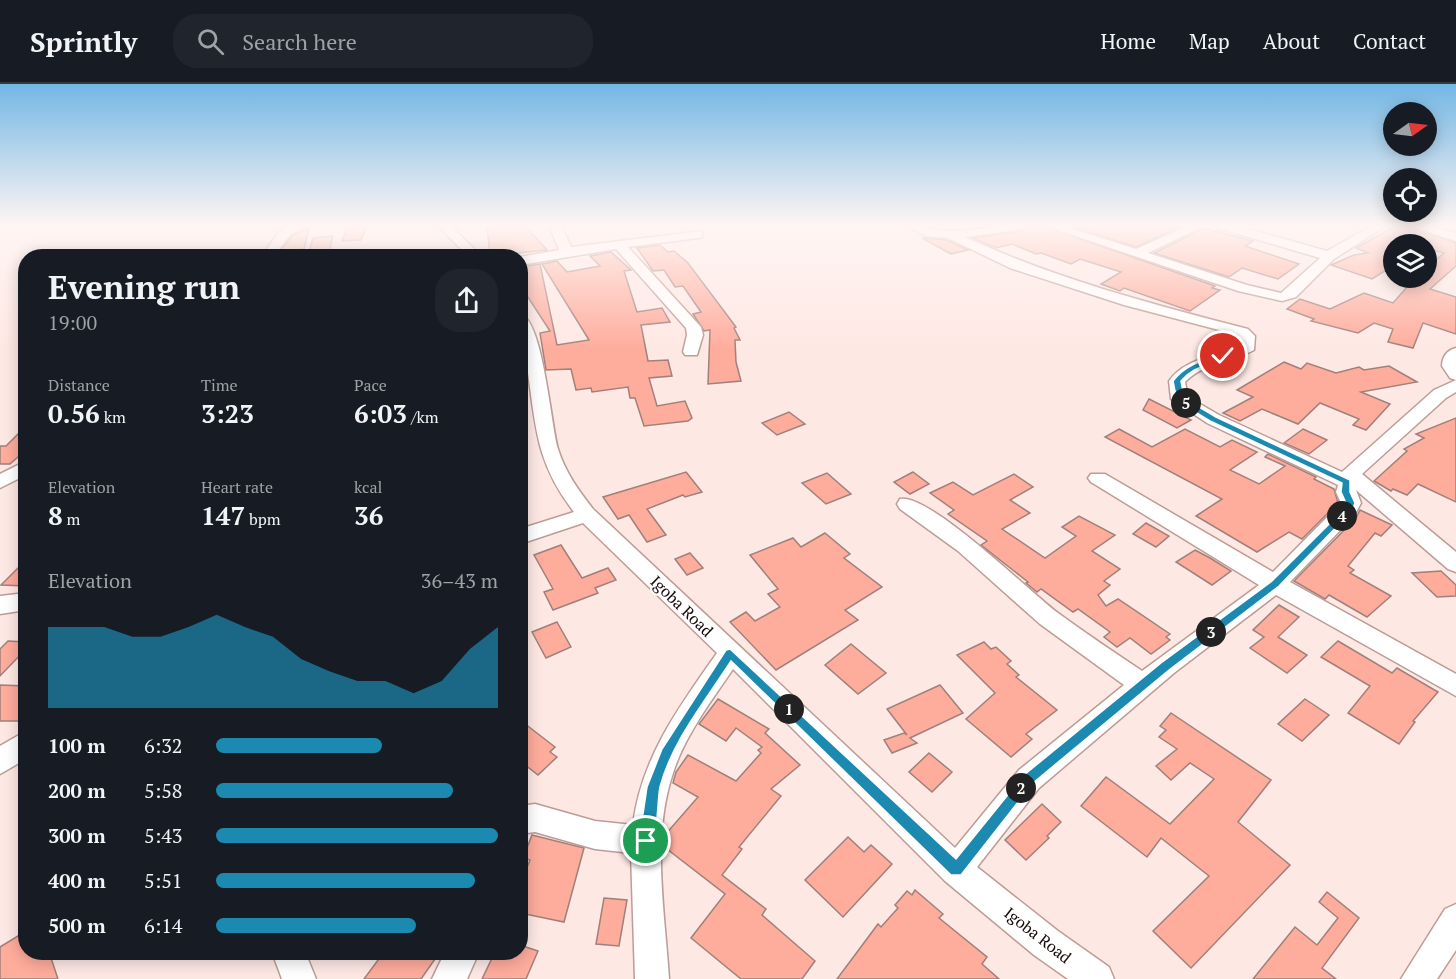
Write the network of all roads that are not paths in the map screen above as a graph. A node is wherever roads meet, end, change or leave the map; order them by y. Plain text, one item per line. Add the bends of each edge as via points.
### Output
1 (639, 267) edge
2 (1020, 267) edge
3 (1179, 267) edge
4 (1318, 267) edge
5 (528, 340) edge
6 (691, 352) dead end
7 (1456, 353) edge
8 (1456, 375) edge
9 (1456, 385) edge
10 (530, 389) edge
11 (18, 472) edge
12 (1098, 478) dead end
13 (1348, 478) junction
14 (0, 482) edge
15 (907, 504) dead end
16 (588, 514) junction
17 (528, 534) edge
18 (1456, 564) edge
19 (1275, 584) junction
20 (18, 602) edge
21 (0, 605) edge
22 (730, 653) junction
23 (1143, 685) junction
24 (1456, 686) edge
25 (18, 749) edge
26 (0, 762) edge
27 (528, 819) edge
28 (646, 841) junction
29 (956, 870) junction
30 (1456, 920) edge
31 (291, 960) edge
32 (459, 960) edge
33 (299, 979) edge
34 (449, 979) edge
35 (652, 979) edge
36 (1097, 979) edge
37 (1418, 979) edge

1 - 6 street via 693,327
2 - 13 street via 1129,302 1243,332 1248,347 1194,366 1182,375 1177,381 1180,399 1213,419
3 - 4 street via 1282,297 1291,294
5 - 10 street, Igoba Road via 536,361
7 - 8 street via 1450,360
9 - 13 street via 1440,394
10 - 16 street, Igoba Road via 560,482
11 - 14 street
12 - 19 street
13 - 18 street
13 - 19 street via 1346,492 1351,503 1347,511
15 - 23 street via 966,546 1048,618
16 - 17 street
16 - 22 street, Igoba Road via 612,542
19 - 23 street
19 - 24 street
20 - 21 street
22 - 28 street via 669,749 654,787
22 - 29 street, Igoba Road
23 - 29 street via 1029,779
25 - 26 street
27 - 28 street via 595,835
28 - 35 street
29 - 36 street, Igoba Road
30 - 37 street
31 - 33 street
32 - 34 street

